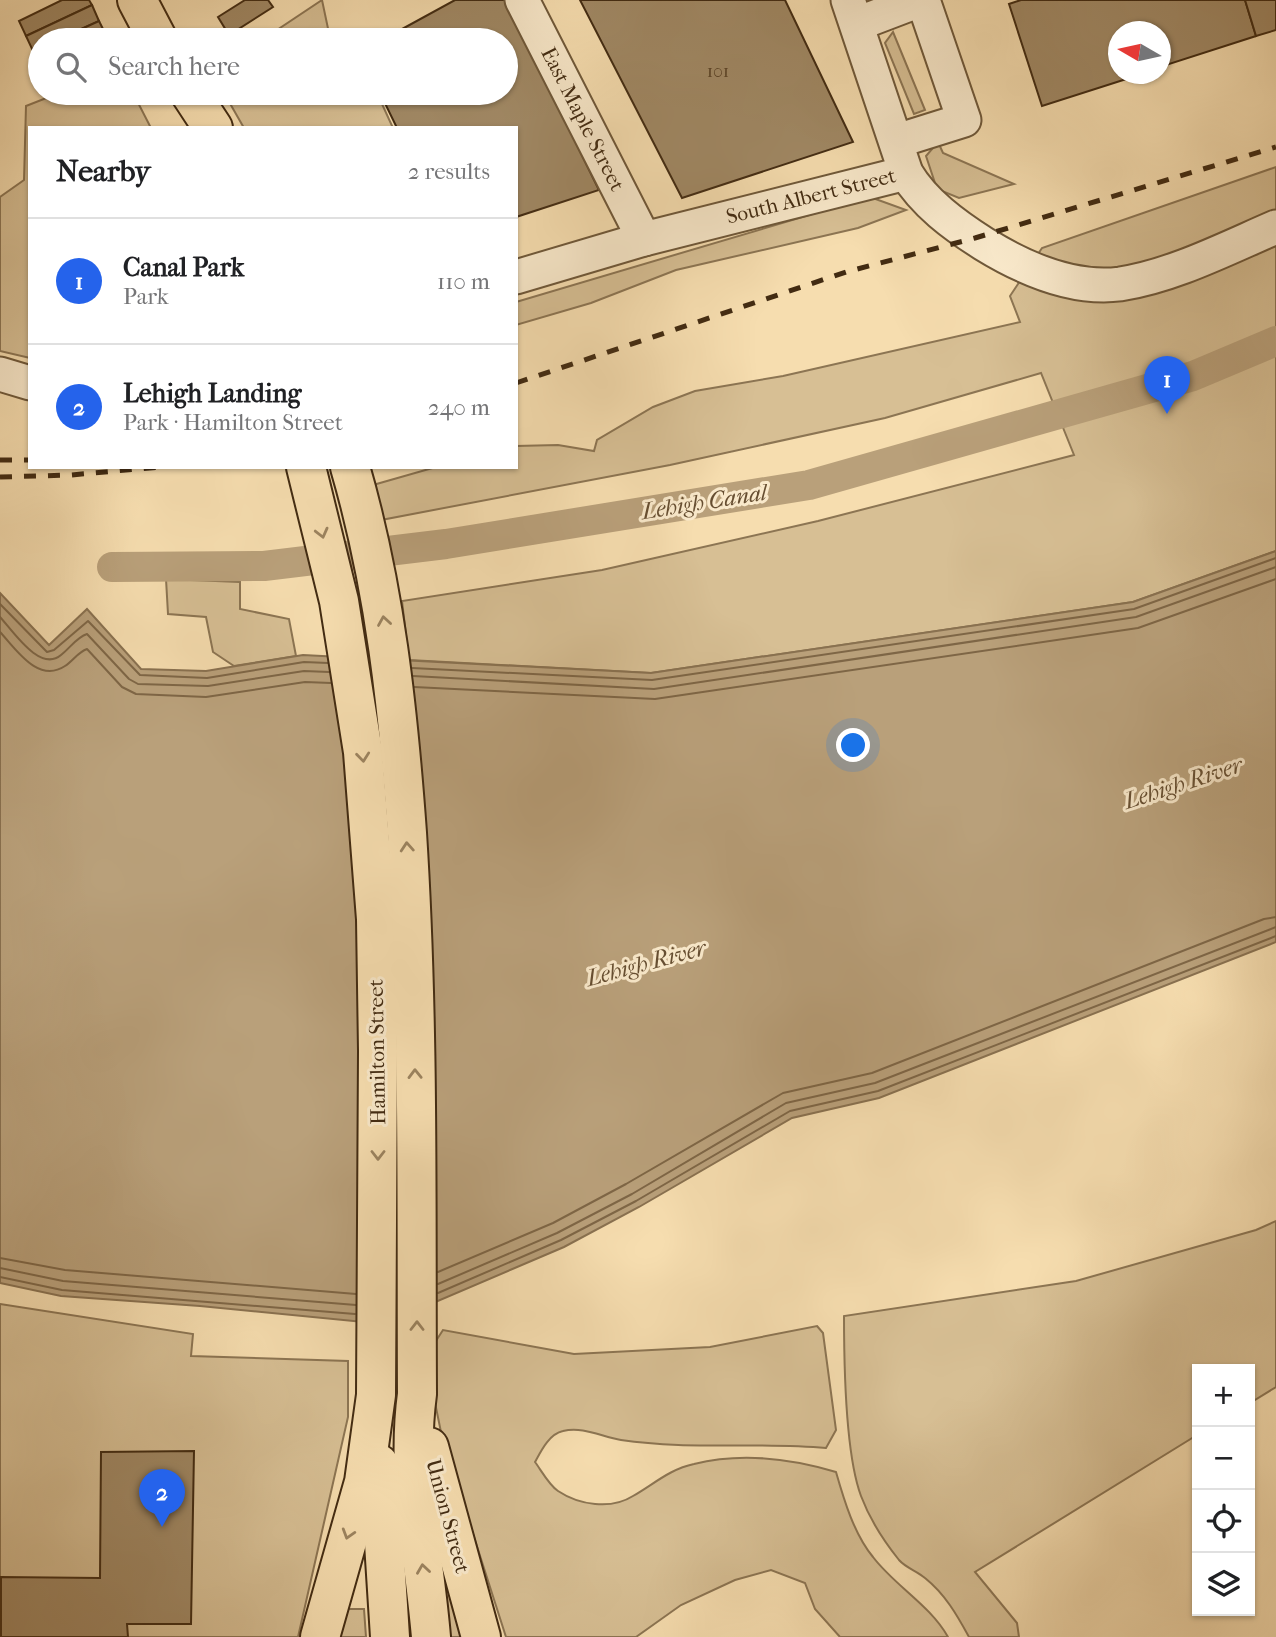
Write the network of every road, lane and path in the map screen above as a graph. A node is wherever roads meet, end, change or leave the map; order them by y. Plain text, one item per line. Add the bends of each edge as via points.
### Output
1 (138, 0) edge
2 (522, 0) edge
3 (922, 0) edge
4 (852, 12) edge
5 (152, 28) edge
6 (184, 105) edge
7 (198, 105) edge
8 (192, 126) edge
9 (212, 126) edge
10 (897, 141) junction
11 (906, 173) junction
12 (1276, 227) edge
13 (644, 239) junction
14 (518, 276) edge
15 (0, 374) edge
16 (28, 382) edge
17 (307, 469) edge
18 (351, 469) edge
19 (417, 1394) junction
20 (376, 1395) junction
21 (320, 1637) edge
22 (390, 1637) edge
23 (431, 1637) edge
24 (481, 1637) edge

1 - 5 main road
2 - 13 street, East Maple Street
3 - 4 street
3 - 10 street via 964,120
4 - 10 street
6 - 8 main road
7 - 9 main road
10 - 11 street
11 - 12 street, South Albert Street via 919,194 1019,266 1083,284 1120,284
11 - 13 street, South Albert Street
13 - 14 street, South Albert Street
15 - 16 street
17 -> 20 main road, Hamilton Street via 340,601 363,752 376,919
19 -> 18 main road, Hamilton Street via 413,931 398,708 371,543
23 -> 19 main road, Hamilton Street via 415,1512 411,1435
19 - 24 main road, Union Street
20 -> 21 main road, Hamilton Street via 364,1482
20 - 22 main road

